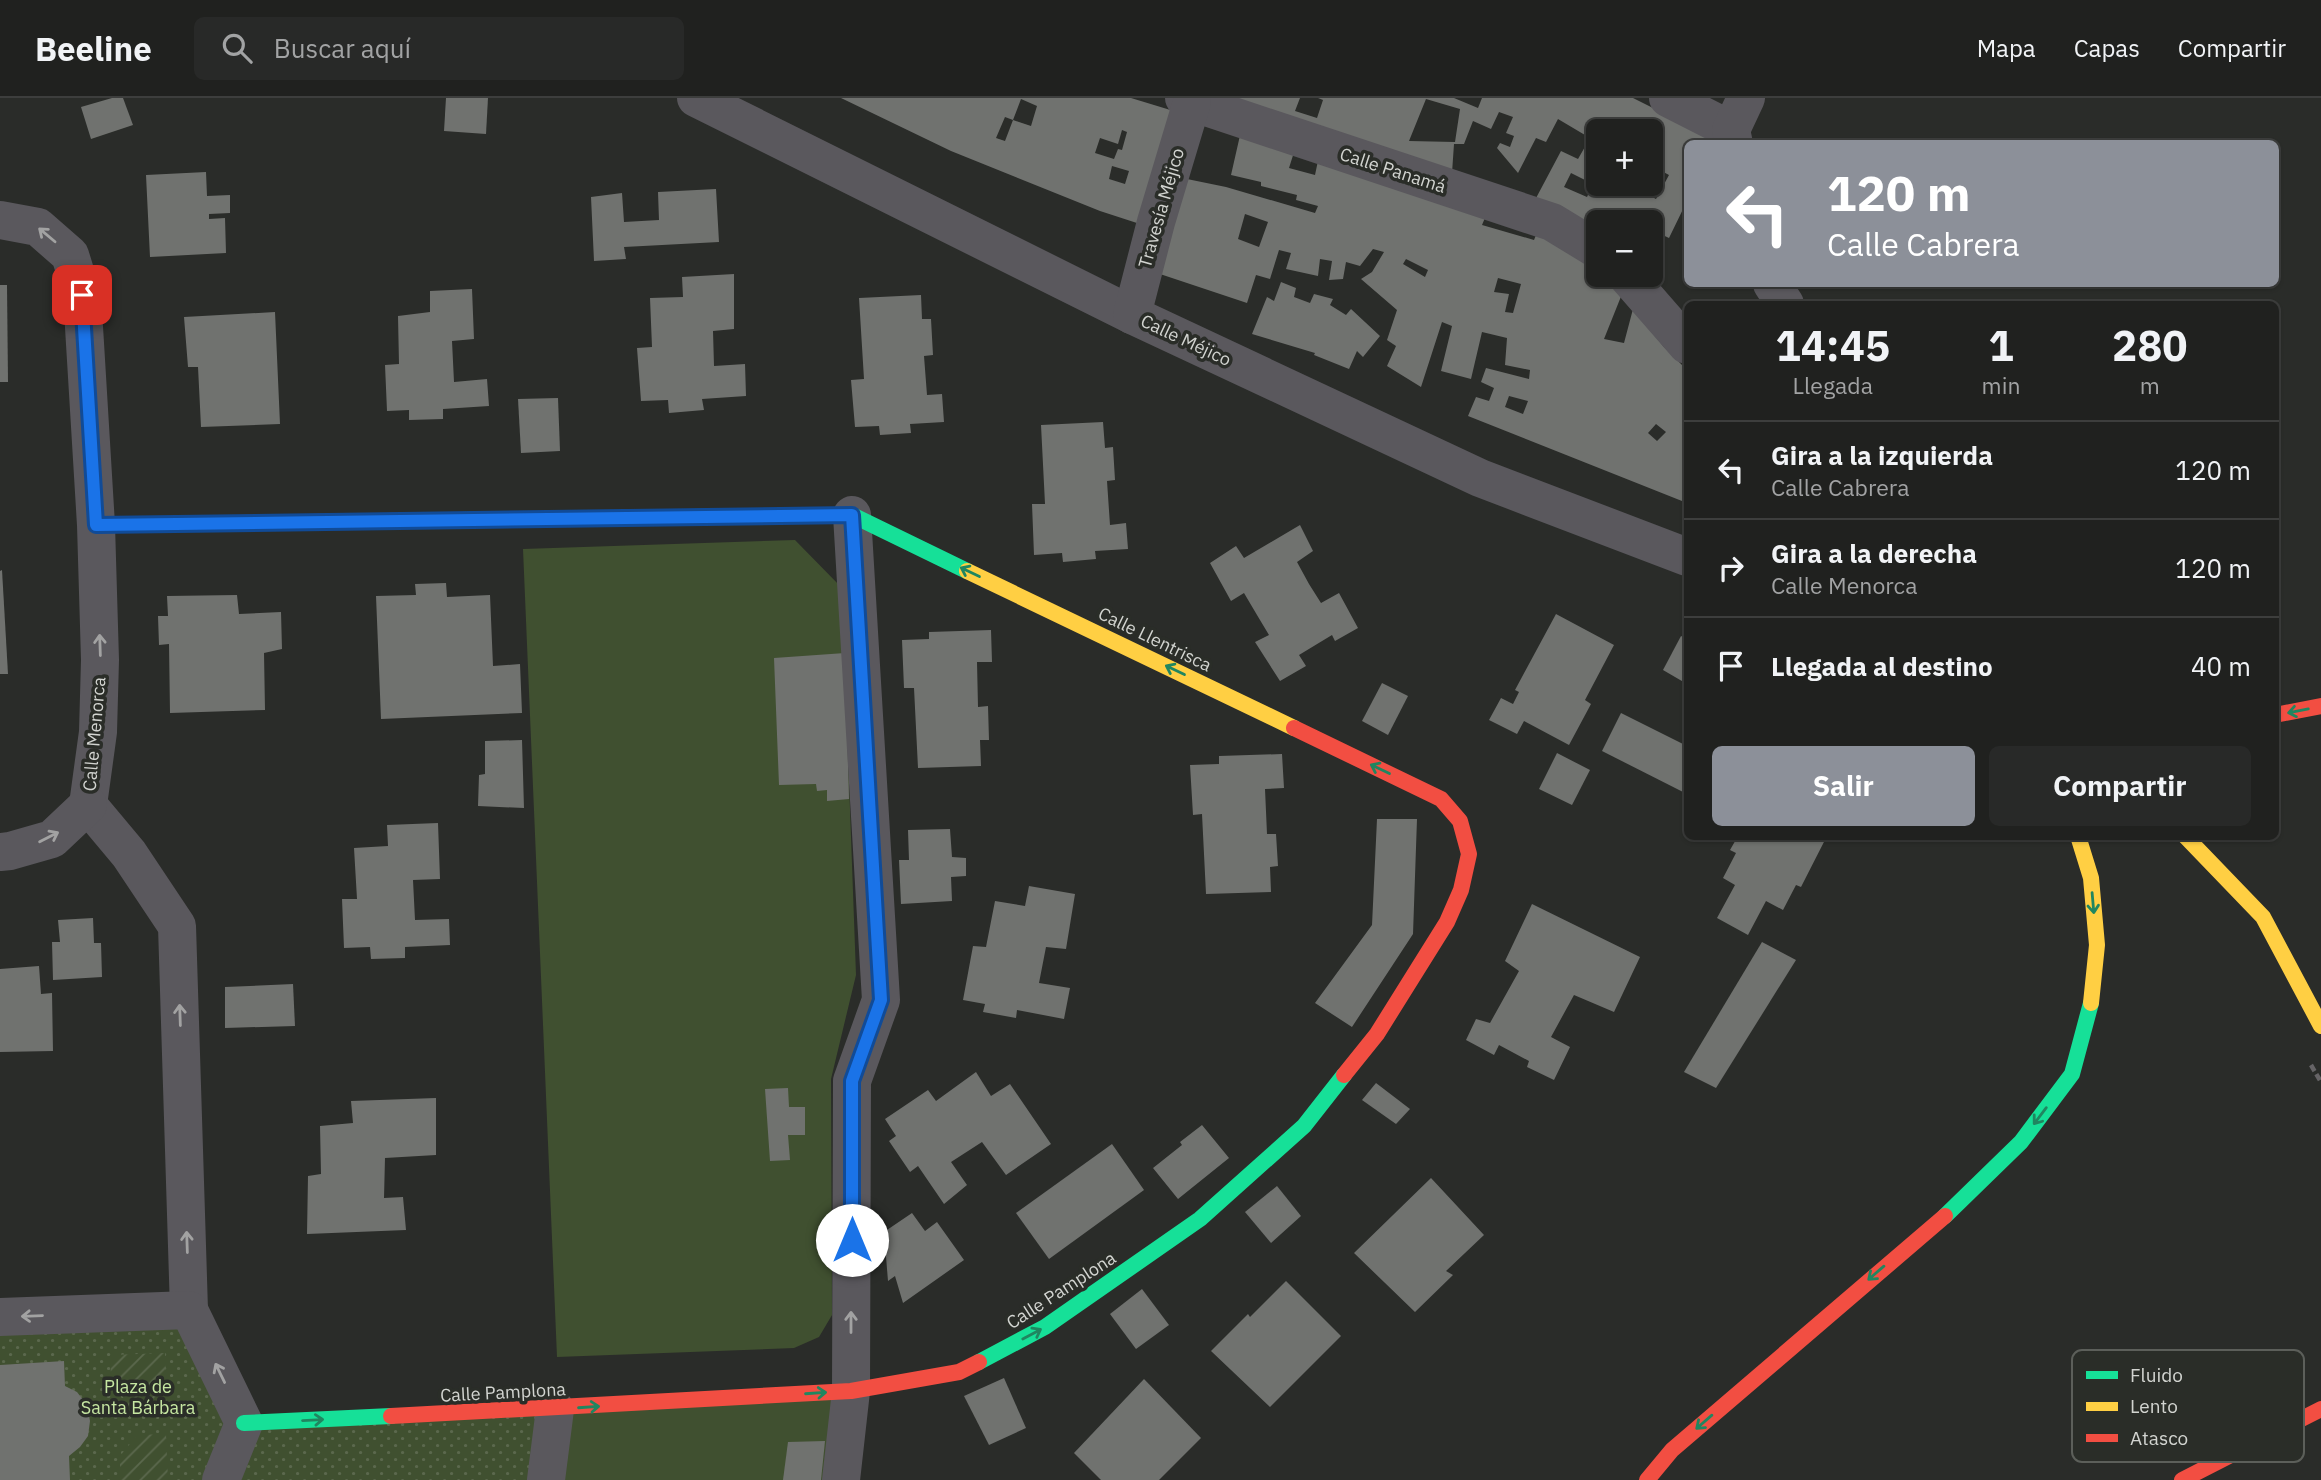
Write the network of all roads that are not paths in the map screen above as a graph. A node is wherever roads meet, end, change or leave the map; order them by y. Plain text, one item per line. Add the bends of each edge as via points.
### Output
1 (696, 98) edge
2 (1668, 98) edge
3 (1188, 100) edge
4 (1737, 124) edge
5 (0, 220) edge
6 (1586, 243) edge
7 (1636, 287) edge
8 (1132, 315) junction
9 (1684, 342) edge
10 (852, 515) junction
11 (96, 525) junction
12 (1684, 556) edge
13 (2321, 706) edge
14 (2279, 714) edge
15 (1441, 799) joint
16 (89, 805) junction
17 (2078, 840) edge
18 (2189, 840) edge
19 (0, 852) edge
20 (2321, 1026) edge
21 (189, 1310) junction
22 (0, 1317) edge
23 (851, 1391) junction
24 (555, 1409) junction
25 (2321, 1409) edge
26 (2304, 1418) edge
27 (244, 1423) junction
28 (2217, 1462) edge
29 (221, 1480) edge
30 (546, 1480) edge
31 (841, 1480) edge
32 (1647, 1480) edge
33 (2182, 1480) edge

1 - 8 street, Calle Méjico
2 - 4 street
3 - 6 street, Calle Panamá via 1552,222
3 - 8 street, Travesía Méjico
11 -> 5 street, Calle Menorca via 82,295 70,255 37,227
7 - 9 street
8 - 12 street, Calle Méjico via 1480,478
10 - 11 street
15 -> 10 street, Calle Llentrisca
23 -> 10 street via 852,1081 881,1000
16 -> 11 street, Calle Menorca via 100,660
13 -> 14 street
23 -> 15 street, Calle Pamplona via 959,1372 1045,1327 1199,1219 1304,1126 1377,1034 1447,922 1461,890 1469,854 1460,821
19 -> 16 street via 52,839
21 -> 16 street, Calle Menorca via 177,926 129,854
17 -> 32 street via 2091,878 2097,945 2091,1013 2072,1074 2021,1142 1960,1203 1672,1450
18 - 20 street via 2263,917
21 -> 22 street
27 -> 21 street
24 -> 23 street, Calle Pamplona
23 - 31 street
27 -> 24 street, Calle Pamplona
24 - 30 street
25 - 26 street
27 - 29 street
28 - 33 street

